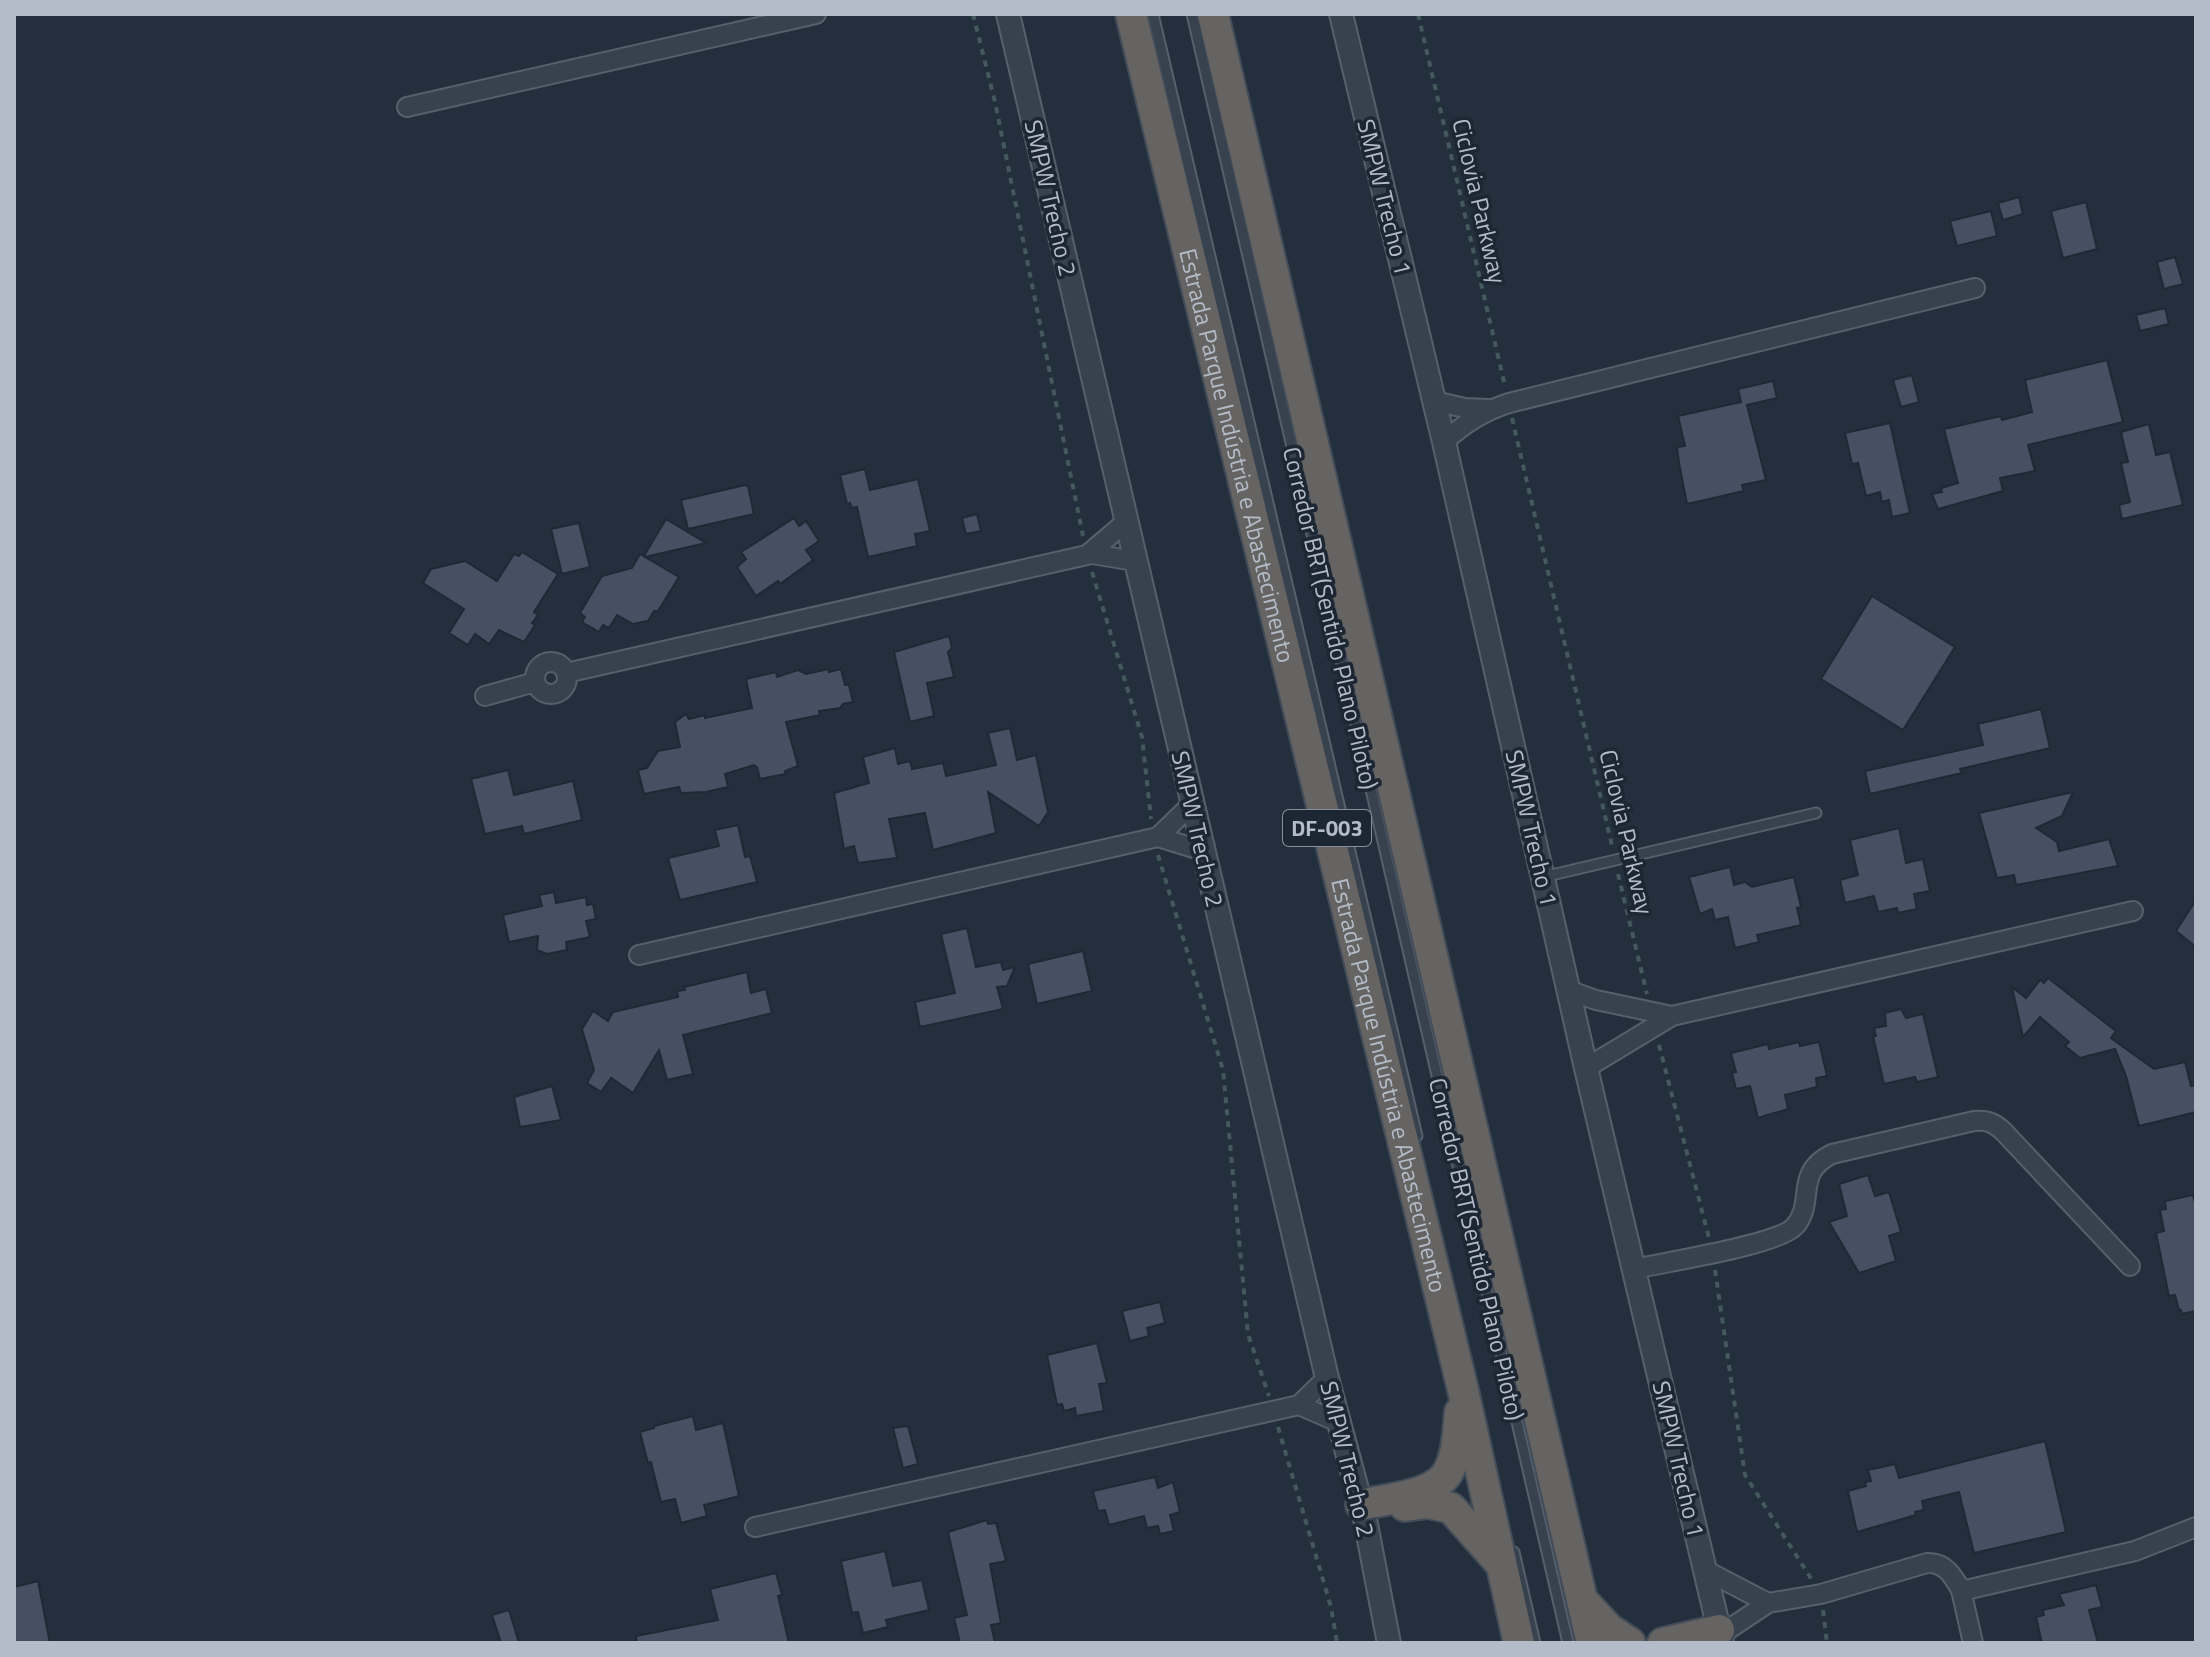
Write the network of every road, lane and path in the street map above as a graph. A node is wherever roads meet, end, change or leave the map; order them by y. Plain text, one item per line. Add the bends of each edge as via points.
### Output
1 (816, 14) edge
2 (1008, 14) edge
3 (1131, 14) edge
4 (1153, 14) edge
5 (1192, 14) edge
6 (1213, 14) edge
7 (1341, 14) edge
8 (1418, 14) edge
9 (407, 107) dead end
10 (1975, 288) dead end
11 (1434, 401) junction
12 (1500, 406) junction
13 (1444, 442) junction
14 (1126, 522) junction
15 (1092, 554) junction
16 (1135, 561) junction
17 (485, 696) dead end
18 (1192, 804) junction
19 (1816, 813) dead end
20 (1158, 837) junction
21 (1203, 851) junction
22 (1615, 860) junction
23 (1543, 877) junction
24 (2133, 911) dead end
25 (639, 955) dead end
26 (1568, 990) junction
27 (1653, 1019) junction
28 (1586, 1068) junction
29 (1420, 1148) dead end
30 (1712, 1252) junction
31 (2130, 1266) dead end
32 (1635, 1269) junction
33 (1327, 1378) junction
34 (1463, 1390) junction
35 (1299, 1405) junction
36 (1338, 1422) junction
37 (1363, 1512) junction
38 (755, 1527) dead end
39 (2196, 1527) edge
40 (1510, 1535) dead end
41 (1503, 1568) junction
42 (1705, 1570) junction
43 (1961, 1590) junction
44 (1821, 1594) junction
45 (1582, 1599) junction
46 (1768, 1603) junction
47 (1720, 1636) edge
48 (1389, 1643) edge
49 (1519, 1643) edge
50 (1535, 1643) edge
51 (1568, 1643) edge
52 (1592, 1643) edge
53 (1630, 1643) edge
54 (1663, 1643) edge
55 (1827, 1643) edge
56 (1973, 1643) edge

1 - 9 street
2 - 14 street, SMPW Trecho 2
3 - 34 highway, Estrada Parque Indústria e Abastecimento / DF-003
4 - 29 lane
5 - 51 lane, Corredor BRT(Sentido Plano Piloto)
6 - 45 highway, DF-003
7 - 11 street, SMPW Trecho 1
8 - 12 path, Ciclovia Parkway
10 - 12 street
11 - 12 street via 1465,408
11 - 13 street, SMPW Trecho 1
12 - 13 street
12 - 22 path, Ciclovia Parkway
13 - 23 street, SMPW Trecho 1
14 - 15 street
14 - 16 street, SMPW Trecho 2
15 - 16 street
15 - 17 street via 566,673 557,663 543,663 535,682
16 - 18 street, SMPW Trecho 2
18 - 20 street
18 - 21 street, SMPW Trecho 2
19 - 22 lane
20 - 21 street
20 - 25 street
21 - 33 street, SMPW Trecho 2
22 - 23 lane
22 - 27 path, Ciclovia Parkway
23 - 26 street, SMPW Trecho 1
24 - 27 street
26 - 27 street
26 - 28 street, SMPW Trecho 1
27 - 28 street
27 - 30 path, Ciclovia Parkway
28 - 32 street, SMPW Trecho 1
30 - 31 street via 1792,1229 1811,1169 1832,1154 1985,1120 2003,1131
30 - 32 street
30 - 44 path, Ciclovia Parkway via 1745,1475
32 - 42 street, SMPW Trecho 1
33 - 35 street
33 - 36 street, SMPW Trecho 2
34 - 37 highway via 1455,1453 1445,1478
34 - 41 highway, Estrada Parque Indústria e Abastecimento / DF-003
35 - 36 street
35 - 38 street
36 - 37 street, SMPW Trecho 2
37 - 41 highway via 1442,1504 1460,1515
37 - 48 street, SMPW Trecho 2
39 - 43 street via 2135,1551
40 - 50 lane
41 - 49 highway, Estrada Parque Indústria e Abastecimento / DF-003
42 - 46 street
42 - 47 street, SMPW Trecho 1
43 - 44 street via 1945,1567 1934,1562
43 - 56 street
44 - 46 street
44 - 55 path, Ciclovia Parkway
45 - 52 highway, DF-003
45 - 53 highway
46 - 47 street
47 - 54 highway

